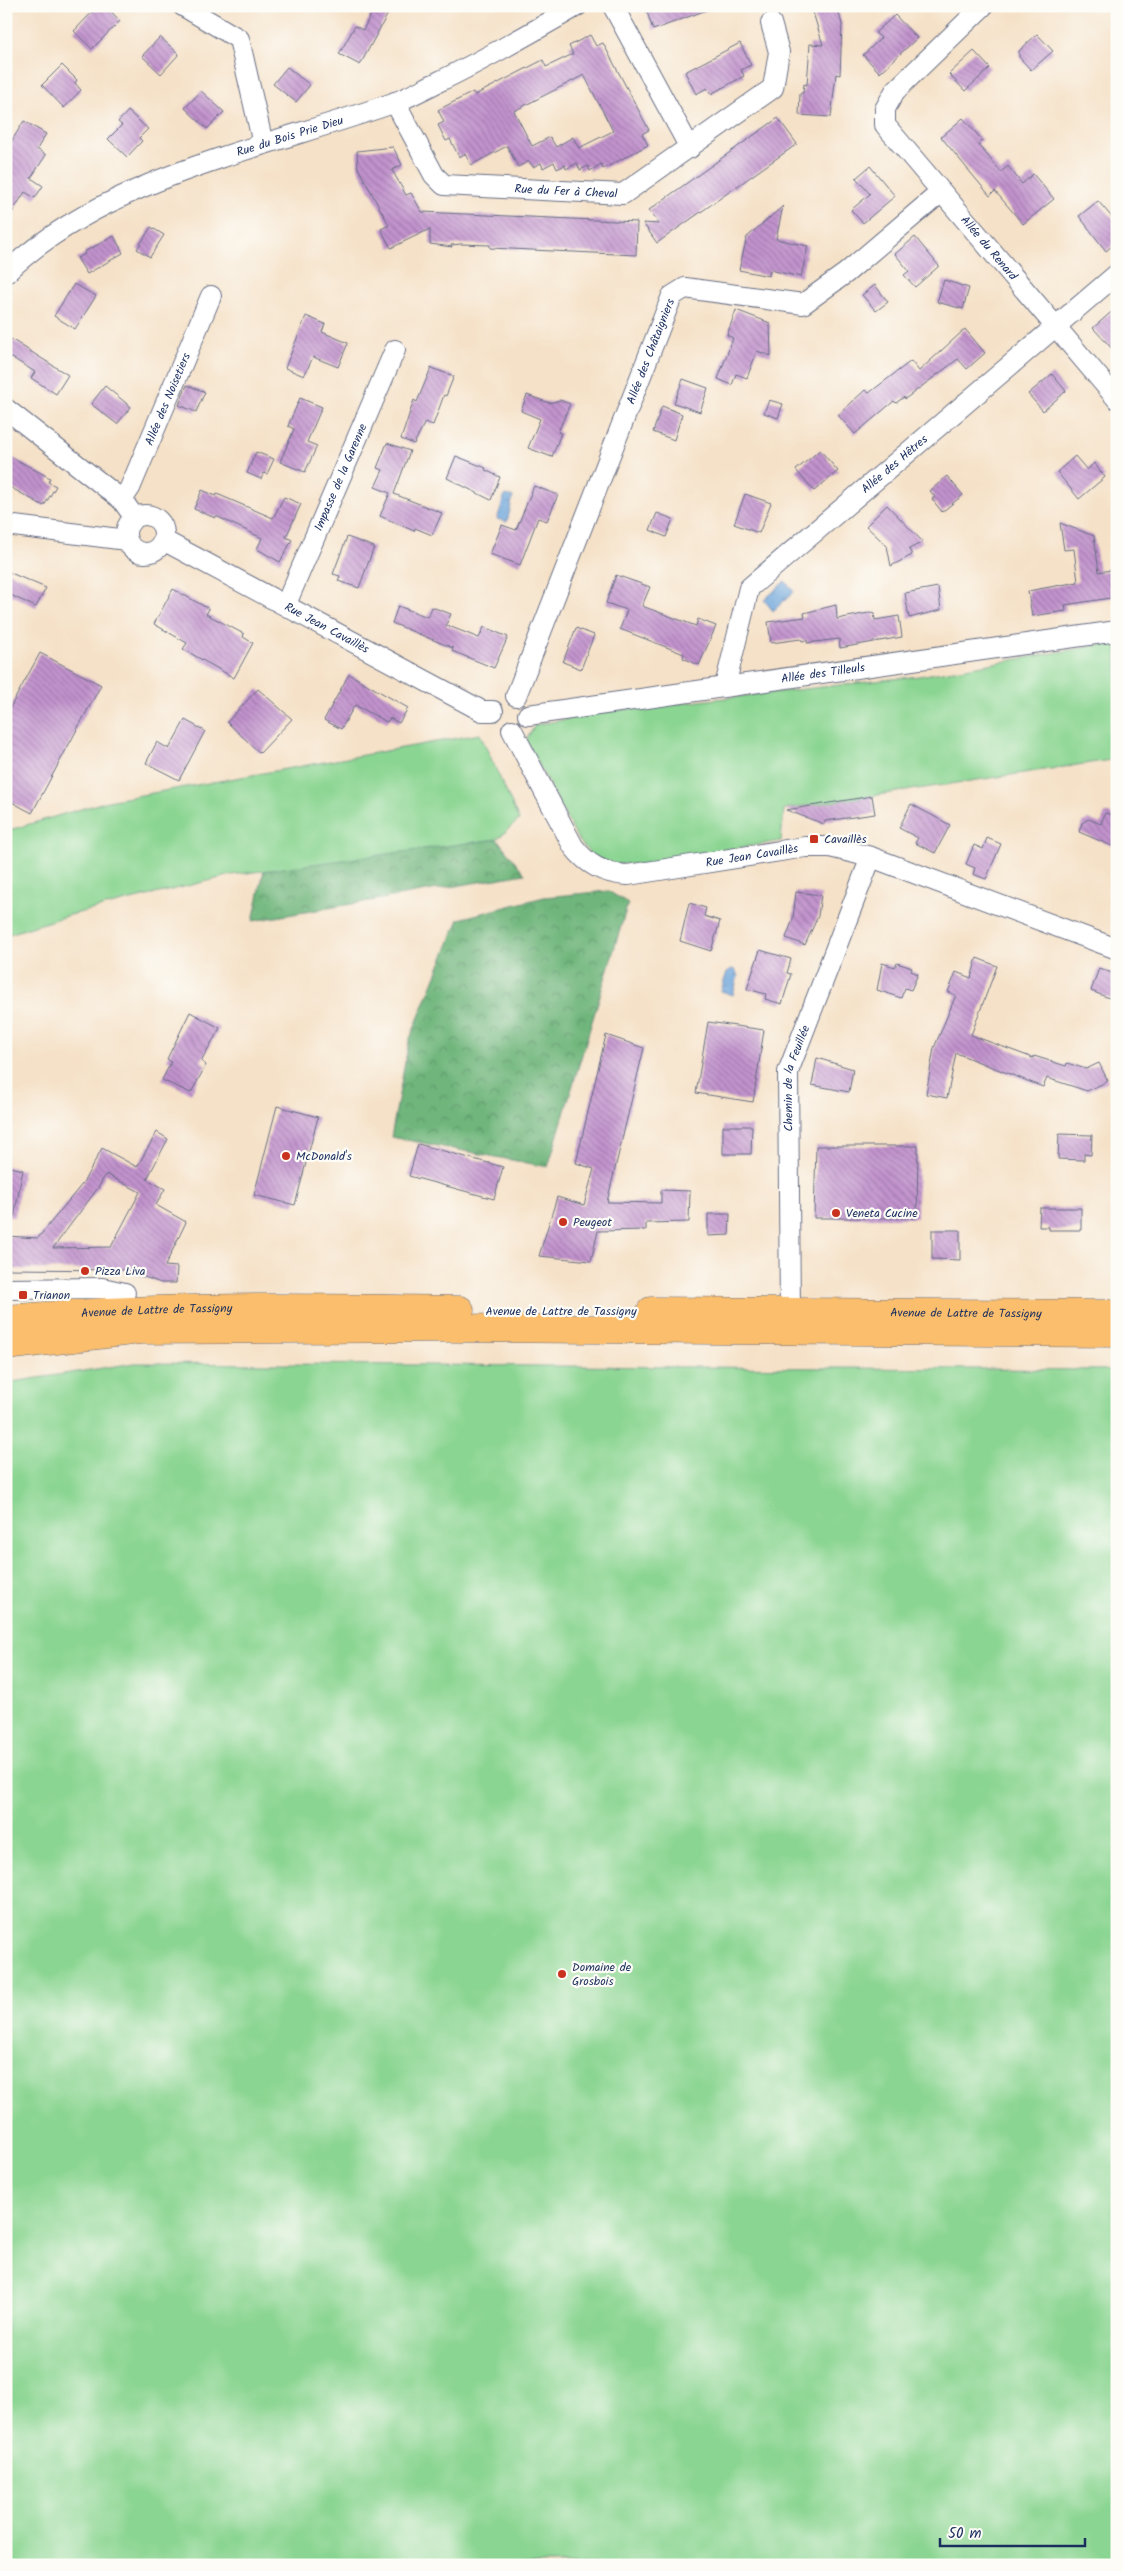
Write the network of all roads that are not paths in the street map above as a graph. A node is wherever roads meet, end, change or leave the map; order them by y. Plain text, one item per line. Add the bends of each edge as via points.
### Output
1 (182, 6) edge
2 (577, 6) edge
3 (613, 6) edge
4 (983, 6) edge
5 (771, 23) dead end
6 (395, 102) junction
7 (263, 144) junction
8 (690, 148) junction
9 (940, 193) junction
10 (9, 265) edge
11 (1117, 274) edge
12 (211, 296) dead end
13 (1054, 328) junction
14 (395, 350) dead end
15 (1117, 399) edge
16 (6, 409) edge
17 (122, 500) junction
18 (135, 518) junction
19 (6, 526) edge
20 (127, 540) junction
21 (163, 540) junction
22 (286, 604) junction
23 (1117, 630) edge
24 (725, 686) junction
25 (516, 696) junction
26 (493, 711) junction
27 (528, 715) junction
28 (512, 730) junction
29 (870, 857) junction
30 (1117, 949) edge
31 (6, 1289) edge
32 (125, 1293) dead end
33 (790, 1312) junction
34 (1117, 1314) edge
35 (6, 1319) edge
36 (1117, 1333) edge
37 (6, 1346) edge

1 - 7 street via 239,39
2 - 6 street, Rue du Bois Prie Dieu via 485,59
3 - 8 street
4 - 9 street, Allée du Renard via 895,91 885,108 885,126
5 - 8 street, Rue du Fer à Cheval via 779,52 773,88
6 - 7 street, Rue du Bois Prie Dieu
6 - 8 street, Rue du Fer à Cheval via 434,175 444,185 452,187 623,194
7 - 10 street, Rue du Bois Prie Dieu via 95,208
9 - 13 street, Allée du Renard
9 - 25 street, Allée des Châtaigniers via 846,273 803,304 684,288 672,296
11 - 13 street, Allée des Hêtres
12 - 17 street, Allée des Noisetiers via 130,488
13 - 15 street, Allée du Renard
13 - 24 street, Allée des Hêtres via 749,588
14 - 22 street, Impasse de la Garenne
16 - 17 street
17 - 18 street
18 - 20 street via 127,528
18 - 21 street via 147,515 159,520 164,532
19 - 20 street
20 - 21 street via 134,550 146,553 157,549
21 - 22 street, Rue Jean Cavaillès
22 - 26 street, Rue Jean Cavaillès via 482,711
23 - 24 street, Allée des Tilleuls
24 - 27 street, Allée des Tilleuls
25 - 26 street via 501,698
25 - 27 street via 525,703
26 - 28 street via 500,727
27 - 28 street via 522,725
28 - 29 street, Rue Jean Cavaillès via 573,846 585,861 602,870 637,874 804,847 835,848
29 - 30 street, Rue Jean Cavaillès
29 - 33 street, Chemin de la Feuillée via 788,1072
31 - 32 street via 102,1288
33 - 34 main road, Avenue de Lattre de Tassigny
33 - 35 main road, Avenue de Lattre de Tassigny via 338,1308 125,1310
36 - 37 main road via 453,1328 150,1330

